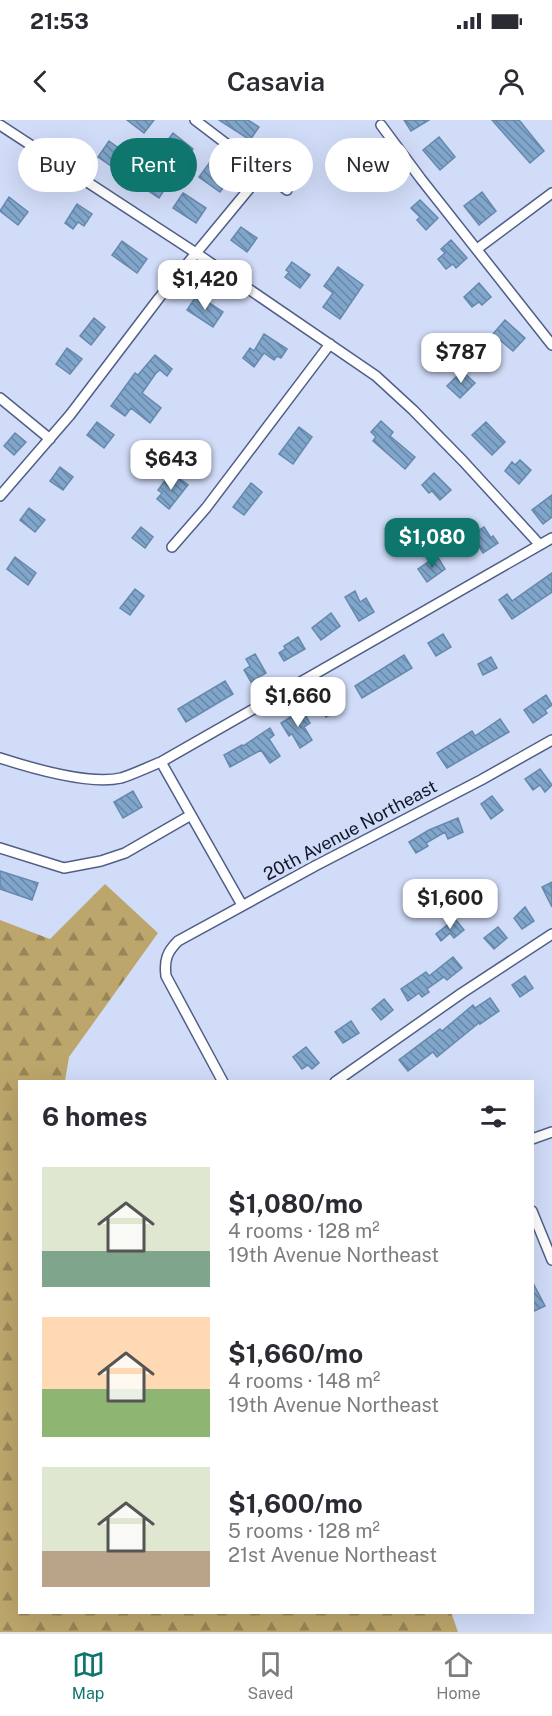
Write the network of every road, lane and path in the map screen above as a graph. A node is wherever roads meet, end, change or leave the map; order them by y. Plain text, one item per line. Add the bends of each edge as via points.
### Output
1 (3, 120) edge
2 (197, 121) edge
3 (0, 125) edge
4 (381, 125) dead end
5 (219, 138) edge
6 (246, 192) edge
7 (552, 193) edge
8 (477, 249) junction
9 (196, 253) junction
10 (330, 345) junction
11 (552, 345) edge
12 (0, 398) edge
13 (50, 439) junction
14 (0, 496) edge
15 (552, 538) edge
16 (540, 545) junction
17 (172, 547) dead end
18 (552, 740) edge
19 (0, 758) edge
20 (160, 762) junction
21 (191, 815) junction
22 (0, 848) edge
23 (242, 905) junction
24 (552, 934) edge
25 (222, 1080) edge
26 (338, 1080) edge
27 (552, 1132) edge
28 (534, 1138) edge
29 (534, 1216) edge
30 (552, 1260) edge

1 - 3 street
2 - 5 street
3 - 9 street
4 - 8 street
6 - 9 street
7 - 8 street
8 - 11 street
9 - 10 street
9 - 13 street
10 - 16 street via 376,376 413,410
10 - 17 street
12 - 13 street
13 - 14 street
15 - 16 street
16 - 20 street
18 - 23 street, 20th Avenue Northeast
19 - 20 street via 98,780 121,778
20 - 21 street
21 - 22 street via 125,853 63,868
21 - 23 street
23 - 25 street, 20th Avenue Northeast via 178,941 167,954 165,964 166,976
24 - 26 street
27 - 28 street
29 - 30 street

